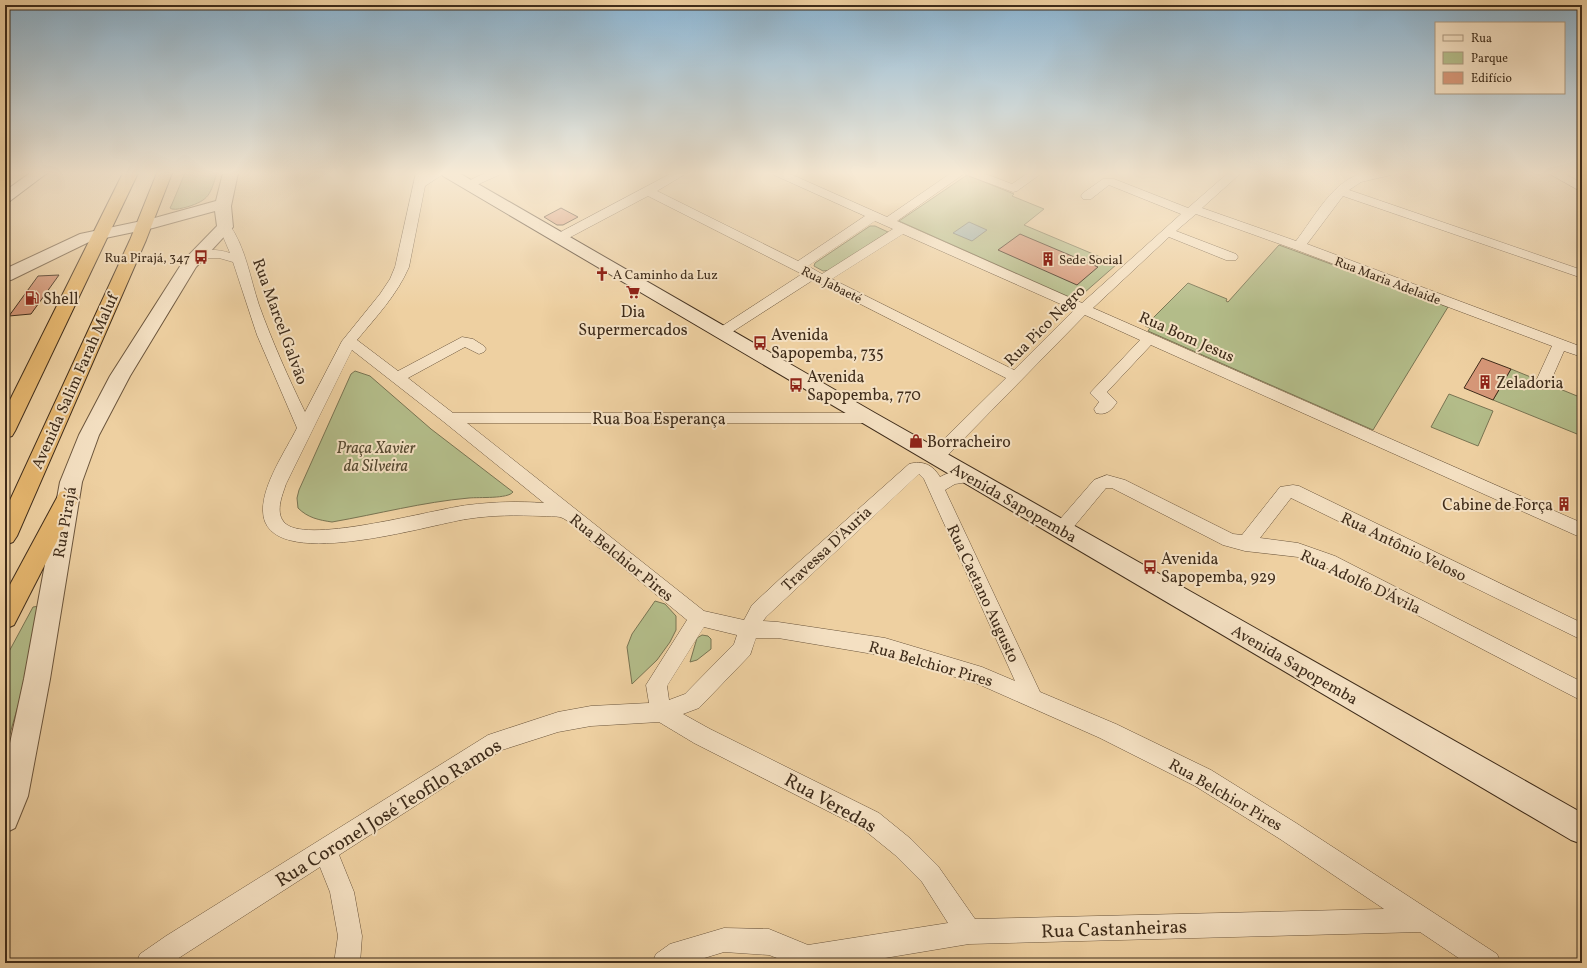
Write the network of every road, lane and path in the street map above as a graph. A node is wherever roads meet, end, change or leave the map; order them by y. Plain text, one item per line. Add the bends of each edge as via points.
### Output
1 (109, 218) edge
2 (146, 218) edge
3 (169, 218) edge
4 (222, 218) edge
5 (413, 218) edge
6 (525, 218) edge
7 (597, 218) edge
8 (702, 218) edge
9 (1183, 218) edge
10 (1214, 218) edge
11 (1321, 218) edge
12 (1418, 218) edge
13 (880, 219) joint
14 (143, 225) junction
15 (225, 226) junction
16 (902, 229) junction
17 (1167, 232) junction
18 (102, 233) junction
19 (559, 238) junction
20 (1299, 246) junction
21 (198, 255) junction
22 (1231, 258) dead end
23 (239, 260) junction
24 (798, 267) junction
25 (1582, 274) edge
26 (5, 276) edge
27 (818, 277) junction
28 (1082, 310) junction
29 (721, 333) junction
30 (1149, 339) junction
31 (349, 341) junction
32 (1560, 344) junction
33 (479, 348) dead end
34 (1582, 352) edge
35 (1016, 377) junction
36 (396, 378) junction
37 (1544, 381) dead end
38 (1102, 409) dead end
39 (450, 418) junction
40 (868, 418) junction
41 (305, 427) junction
42 (5, 431) edge
43 (936, 457) junction
44 (909, 472) joint
45 (969, 477) junction
46 (935, 487) junction
47 (68, 498) junction
48 (566, 511) junction
49 (1061, 530) junction
50 (1582, 531) edge
51 (5, 536) edge
52 (1244, 544) junction
53 (5, 618) edge
54 (698, 618) junction
55 (749, 629) junction
56 (1582, 632) edge
57 (1582, 692) edge
58 (1033, 698) junction
59 (661, 712) junction
60 (5, 818) edge
61 (1582, 829) edge
62 (325, 849) junction
63 (1422, 920) junction
64 (969, 932) junction
65 (811, 960) edge
66 (149, 963) edge
67 (347, 963) edge
68 (665, 963) edge
69 (1488, 963) edge

1 - 18 highway
2 - 14 highway, Avenida Salim Farah Maluf
3 - 14 main road
4 - 15 main road
5 - 31 street via 397,279
6 - 19 main road, Avenida Sapopemba
7 - 19 street
8 - 24 street, Rua Jabaeté
9 - 17 street, Rua Pico Negro
10 - 20 street, Rua Maria Adelaide
11 - 20 street
12 - 25 street
13 - 16 street, Rua Bom Jesus
13 - 24 street
14 - 18 main road
14 - 51 highway, Avenida Salim Farah Maluf
15 - 21 main road, Rua Pirajá
15 - 23 street, Rua Marcel Galvão
16 - 27 street
16 - 28 street, Rua Bom Jesus
17 - 22 street
17 - 28 street, Rua Pico Negro
18 - 26 main road via 86,237
18 - 42 highway
19 - 29 main road, Avenida Sapopemba
20 - 32 street, Rua Maria Adelaide
21 - 23 street via 220,254
21 - 47 main road, Rua Pirajá via 179,280 116,383 89,435 71,482
23 - 41 street, Rua Marcel Galvão via 252,303 277,368
24 - 27 street, Rua Jabaeté
27 - 29 street
27 - 35 street, Rua Jabaeté
28 - 30 street, Rua Bom Jesus
28 - 35 street, Rua Pico Negro
29 - 40 main road, Avenida Sapopemba
30 - 38 street via 1098,393 1109,402
30 - 50 street, Rua Bom Jesus
31 - 36 street, Rua Belchior Pires
31 - 41 street
32 - 34 street, Rua Maria Adelaide
32 - 37 street
33 - 36 street via 462,342
35 - 43 street, Rua Pico Negro
36 - 39 street, Rua Belchior Pires
39 - 40 street, Rua Boa Esperança
39 - 48 street, Rua Belchior Pires
40 - 43 main road, Avenida Sapopemba
41 - 48 street via 271,500 272,518 282,530 300,536 370,532 483,510 516,508
43 - 45 main road, Avenida Sapopemba
44 - 46 street, Rua Caetano Augusto via 918,467 927,471
44 - 55 street, Travessa D'Auria via 788,582 759,611
45 - 46 street via 952,478
45 - 49 main road, Avenida Sapopemba
46 - 58 street, Rua Caetano Augusto
47 - 53 highway
47 - 60 main road, Rua Pirajá via 38,680 13,796
48 - 54 street, Rua Belchior Pires
49 - 52 street, Rua Adolfo D'Ávila via 1100,484 1111,481 1209,531
49 - 61 main road, Avenida Sapopemba
52 - 56 street, Rua Antônio Veloso via 1286,492 1293,491
52 - 57 street, Rua Adolfo D'Ávila via 1295,549 1316,556
54 - 55 street, Rua Belchior Pires
54 - 59 street via 656,685
55 - 58 street, Rua Belchior Pires via 778,630 885,646 982,676
55 - 59 street, Travessa D'Auria via 743,649 692,701
58 - 63 street, Rua Belchior Pires via 1108,731 1203,778
59 - 62 street, Rua Coronel José Teofilo Ramos via 591,716 558,722 496,742
59 - 64 street, Rua Veredas via 702,736 871,821 903,847 930,874
62 - 66 street, Rua Coronel José Teofilo Ramos
62 - 67 street via 342,892 350,936
63 - 64 street, Rua Castanheiras
63 - 69 street, Rua Belchior Pires
64 - 65 street, Rua Castanheiras
65 - 68 street via 769,942 724,940 680,953

